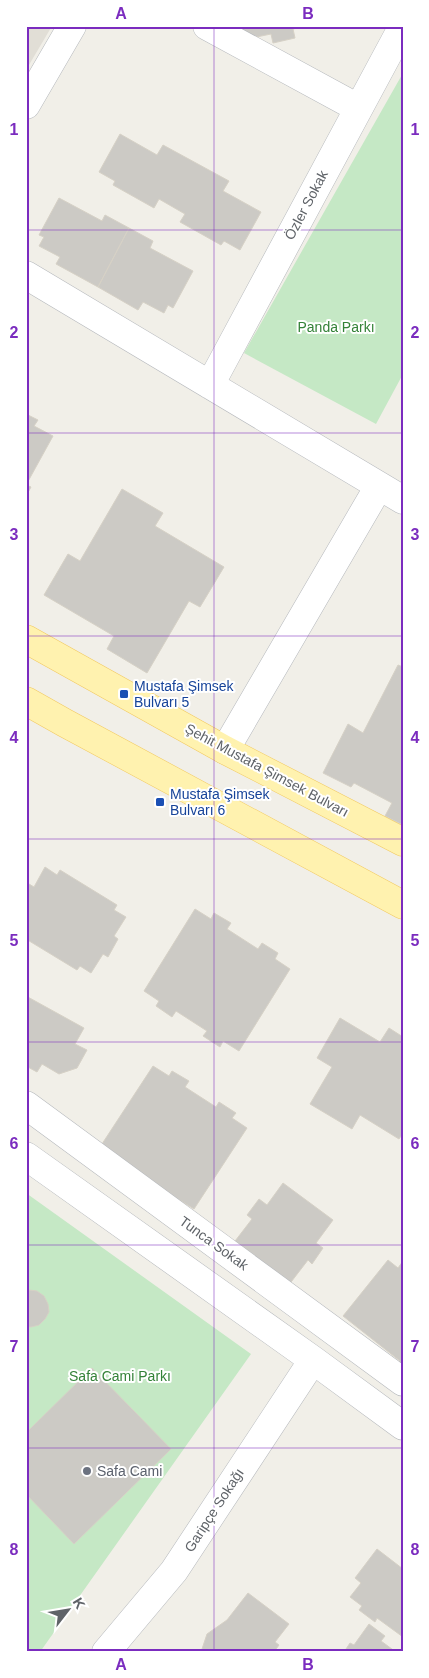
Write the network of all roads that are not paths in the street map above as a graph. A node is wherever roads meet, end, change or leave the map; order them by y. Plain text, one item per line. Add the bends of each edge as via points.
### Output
1 (72, 26) edge
2 (207, 26) edge
3 (403, 26) edge
4 (26, 104) edge
5 (358, 108) junction
6 (26, 275) edge
7 (210, 385) junction
8 (379, 486) junction
9 (403, 500) edge
10 (26, 639) edge
11 (26, 701) edge
12 (225, 750) junction
13 (403, 842) edge
14 (403, 905) edge
15 (26, 1105) edge
16 (26, 1156) edge
17 (313, 1360) junction
18 (403, 1382) edge
19 (403, 1426) edge
20 (106, 1652) edge

1 - 4 street
2 - 5 street
3 - 5 street, Özler Sokak
5 - 7 street, Özler Sokak
6 - 7 street
7 - 8 street
8 - 9 street
8 - 12 street
10 - 12 main road, Şehit Mustafa Şimsek Bulvarı
11 - 14 main road
12 - 13 main road, Şehit Mustafa Şimsek Bulvarı
15 - 18 street, Tunca Sokak
16 - 17 street
17 - 19 street
17 - 20 street, Garipçe Sokağı via 174,1571

